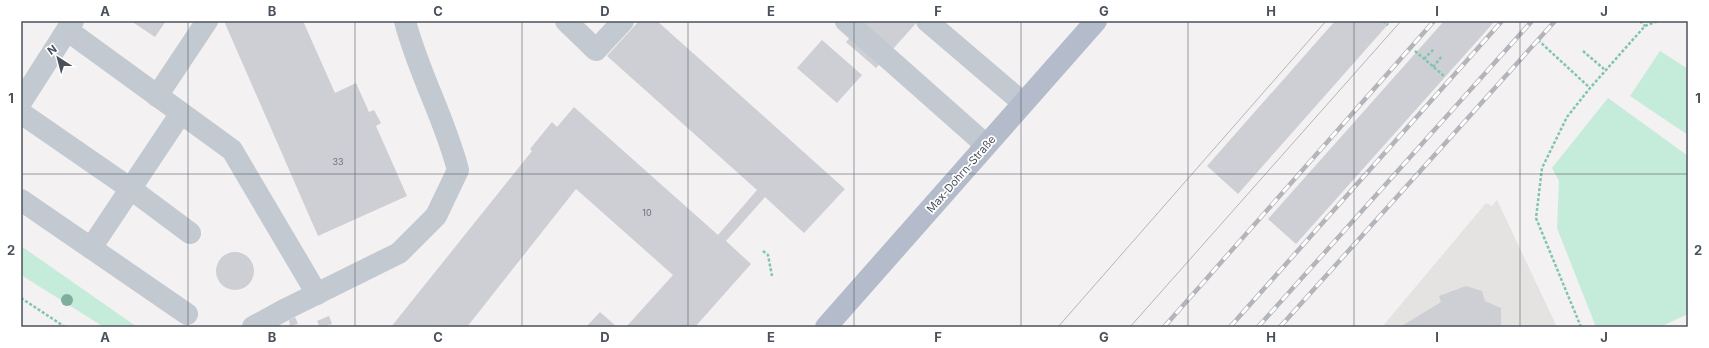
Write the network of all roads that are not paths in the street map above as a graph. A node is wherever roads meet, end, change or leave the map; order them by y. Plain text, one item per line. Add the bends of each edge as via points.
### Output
1 (207, 21) edge
2 (405, 21) edge
3 (566, 21) edge
4 (623, 21) edge
5 (846, 21) edge
6 (927, 21) edge
7 (1096, 21) edge
8 (70, 26) edge
9 (157, 96) junction
10 (21, 102) edge
11 (1024, 103) junction
12 (21, 113) edge
13 (181, 113) junction
14 (986, 145) junction
15 (131, 189) junction
16 (21, 200) edge
17 (190, 233) dead end
18 (91, 248) junction
19 (317, 294) junction
20 (188, 314) dead end
21 (253, 327) edge
22 (826, 327) edge

1 - 9 lane
2 - 19 lane via 412,48 452,144 458,170 436,216 399,253
3 - 4 lane via 596,50
5 - 14 lane
6 - 11 lane
7 - 11 main road, Max-Dohrn-Straße
8 - 9 lane
8 - 10 lane
9 - 13 lane
11 - 14 main road, Max-Dohrn-Straße
12 - 15 lane
13 - 15 lane
13 - 19 lane via 232,150
14 - 22 main road, Max-Dohrn-Straße
15 - 17 lane
15 - 18 lane
16 - 18 lane
18 - 20 lane
19 - 21 lane

